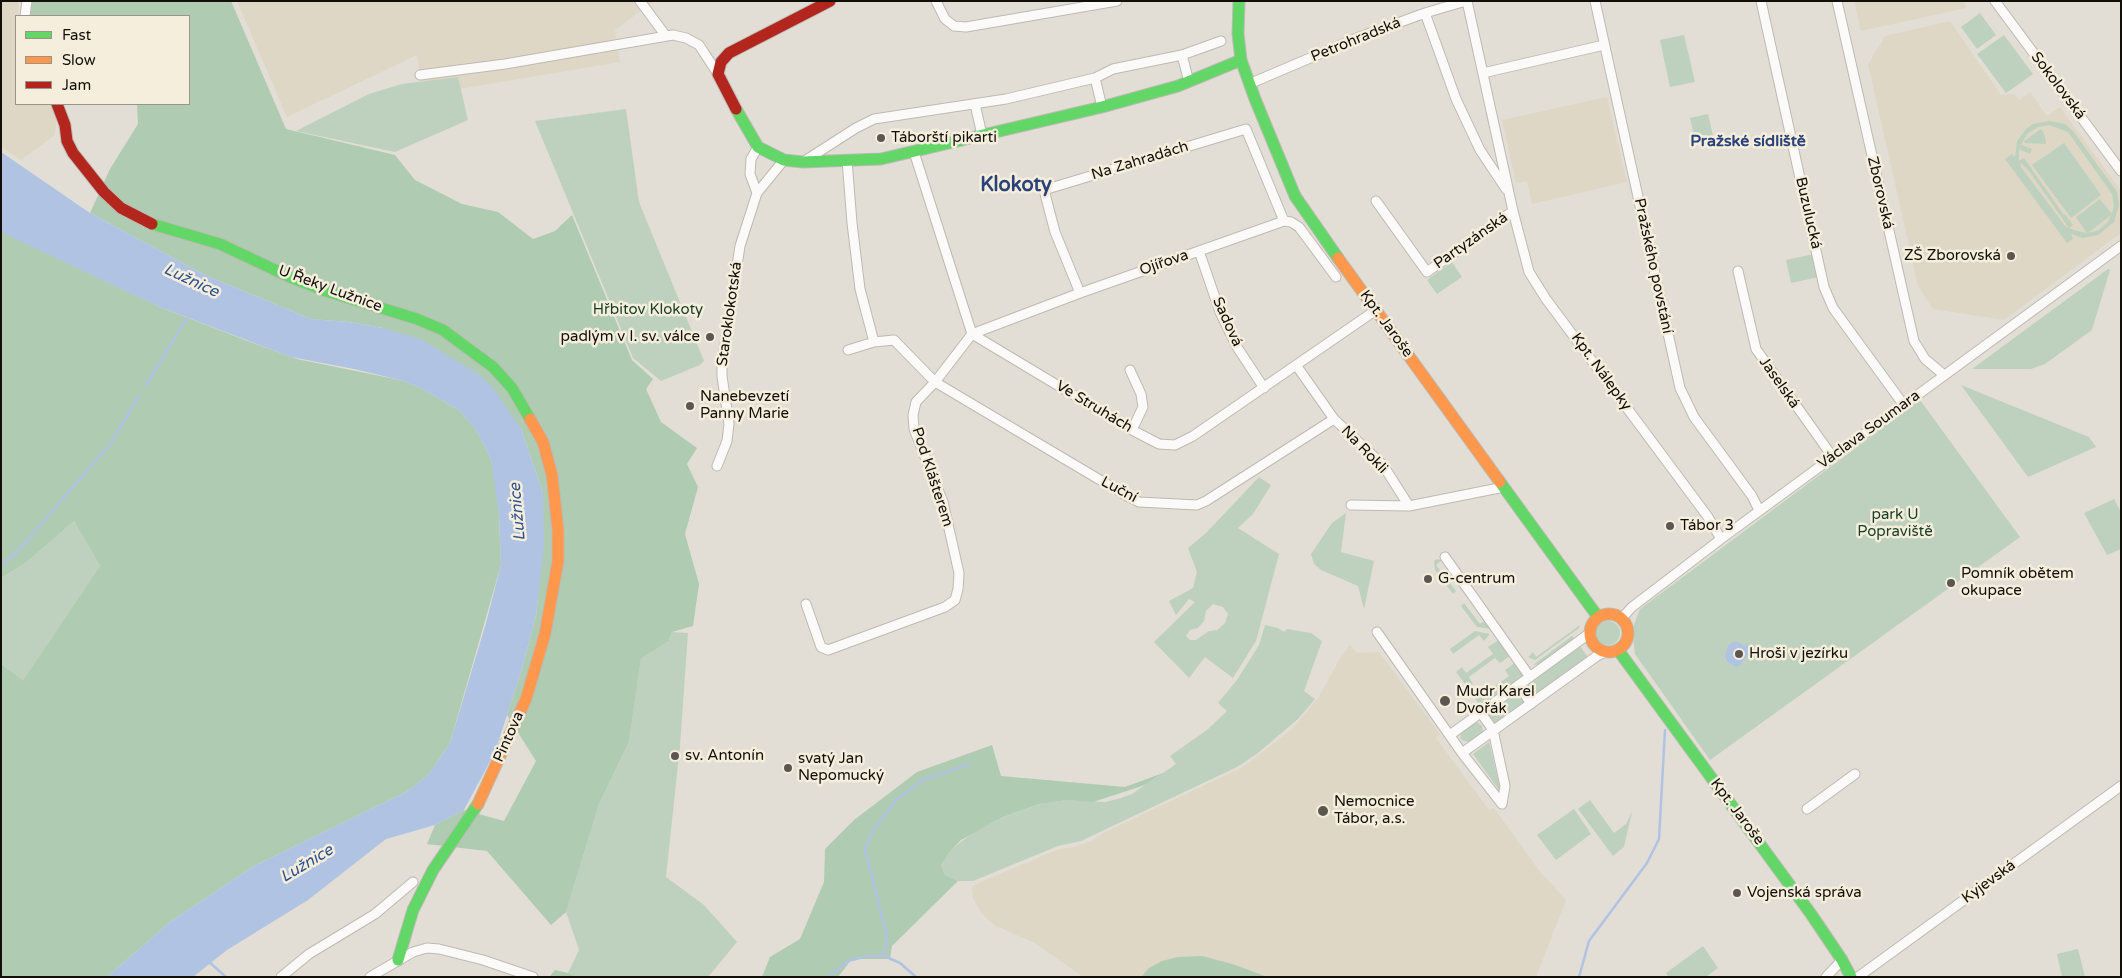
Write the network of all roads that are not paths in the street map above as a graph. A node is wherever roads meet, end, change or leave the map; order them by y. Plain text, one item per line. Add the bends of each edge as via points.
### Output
1 (27, 1) edge
2 (640, 1) edge
3 (830, 1) edge
4 (936, 1) edge
5 (1117, 1) edge
6 (1238, 1) edge
7 (1466, 1) edge
8 (1595, 1) edge
9 (1761, 1) edge
10 (1837, 1) edge
11 (1995, 1) edge
12 (1424, 13) junction
13 (25, 15) edge
14 (666, 36) junction
15 (1221, 41) dead end
16 (1604, 45) junction
17 (1182, 55) junction
18 (1241, 60) junction
19 (1483, 73) junction
20 (718, 74) junction
21 (420, 75) dead end
22 (1095, 78) junction
23 (1189, 82) junction
24 (1249, 84) junction
25 (975, 104) junction
26 (57, 105) edge
27 (1102, 107) junction
28 (982, 135) junction
29 (758, 147) junction
30 (914, 152) junction
31 (784, 160) junction
32 (847, 160) junction
33 (803, 162) junction
34 (2121, 171) edge
35 (757, 193) junction
36 (1510, 193) junction
37 (1376, 201) dead end
38 (1513, 211) junction
39 (1284, 221) junction
40 (2121, 246) edge
41 (1199, 251) junction
42 (1738, 271) dead end
43 (1336, 277) dead end
44 (1080, 293) junction
45 (1376, 310) junction
46 (972, 334) junction
47 (874, 342) junction
48 (848, 350) dead end
49 (1296, 365) junction
50 (1130, 370) dead end
51 (1944, 375) junction
52 (935, 382) junction
53 (1264, 388) junction
54 (1903, 404) junction
55 (1334, 419) junction
56 (1132, 430) junction
57 (1832, 456) junction
58 (717, 466) dead end
59 (1504, 487) junction
60 (554, 495) joint
61 (1351, 505) dead end
62 (1409, 506) junction
63 (1760, 510) junction
64 (1720, 539) junction
65 (1445, 556) dead end
66 (806, 604) dead end
67 (1598, 618) junction
68 (1622, 619) junction
69 (1377, 632) dead end
70 (1590, 633) junction
71 (1618, 650) junction
72 (1606, 652) junction
73 (1530, 676) junction
74 (1519, 685) junction
75 (1532, 704) junction
76 (1481, 713) junction
77 (1493, 730) junction
78 (1450, 735) junction
79 (1462, 753) junction
80 (1855, 774) dead end
81 (2121, 786) edge
82 (1807, 810) dead end
83 (413, 882) dead end
84 (398, 960) junction
85 (1842, 960) junction
86 (281, 977) edge
87 (370, 977) edge
88 (532, 977) edge
89 (1826, 977) edge
90 (1851, 977) edge
91 (1858, 977) edge

1 - 13 street
2 - 14 street
3 - 20 street via 729,53 721,62
4 - 5 street via 945,19 954,26 966,27
6 - 18 street, Kpt. Jaroše
7 - 12 street, Petrohradská
7 - 19 street, Kpt. Nálepky
8 - 16 street, Pražského povstání
9 - 54 street, Buzulucká via 1824,287 1833,308
10 - 51 street, Zborovská via 1914,342 1925,359
11 - 34 street, Sokolovská
12 - 24 street, Petrohradská
12 - 36 street, Kpt. Nálepky via 1450,86 1480,150
14 - 20 street via 686,38 699,45
14 - 21 street
15 - 17 street
16 - 19 street
16 - 63 street, Pražského povstání via 1680,388 1694,417
17 - 22 street via 1113,69
17 - 23 street
18 - 23 street
18 - 24 street, Kpt. Jaroše
19 - 36 street, Kpt. Nálepky
20 - 29 street
22 - 25 street
22 - 27 street
23 - 27 street
24 - 45 street, Kpt. Jaroše via 1295,196
25 - 28 street
25 - 33 street via 874,120
26 - 60 street, U Řeky Lužnice via 67,141 74,153 104,192 121,208 144,220 220,244 326,291 417,319 466,344 493,366 525,409 542,442
27 - 28 street
28 - 30 street
29 - 31 street
29 - 35 street via 751,159 750,174
30 - 32 street via 881,159
30 - 46 street
31 - 33 street
31 - 35 street, Staroklokotská
32 - 33 street
32 - 47 street via 860,289
35 - 58 street, Staroklokotská via 740,246 722,364 729,424 727,441
36 - 38 street, Kpt. Nálepky
37 - 38 street, Partyzánská via 1427,272
38 - 64 street, Kpt. Nálepky via 1526,264 1537,287 1708,516
39 - 41 street, Ojířova
39 - 43 street via 1299,227
39 - 44 street, Na Zahradách via 1246,129 1044,190 1055,232
40 - 51 street, Václava Soumara
41 - 44 street, Ojířova
41 - 53 street, Sadová via 1220,312 1237,347
42 - 57 street, Jaselská via 1756,350
44 - 46 street, Ojířova
45 - 49 street, Ve Struhách
45 - 59 street, Kpt. Jaroše
46 - 52 street, Pod Klášterem
46 - 56 street, Ve Struhách
47 - 48 street
47 - 52 street, Luční via 894,340
49 - 53 street, Ve Struhách
49 - 55 street, Na Rokli
50 - 56 street via 1143,407
51 - 54 street, Václava Soumara
52 - 55 street, Luční via 1139,502 1197,505 1206,502
52 - 66 street, Pod Klášterem via 916,402 914,429 943,502 959,573 954,600 945,607 828,650 821,647
53 - 56 street, Ve Struhách via 1193,436 1174,445 1159,444
54 - 57 street, Václava Soumara
55 - 62 street, Na Rokli via 1383,465
57 - 63 street, Václava Soumara
59 - 62 street
59 - 67 street, Kpt. Jaroše
60 - 84 street, Pintova via 558,561 545,634 526,699 479,804 433,870 413,910
61 - 62 street
63 - 64 street, Václava Soumara
64 - 68 street, Václava Soumara via 1632,606
65 - 73 street
67 - 68 street via 1610,614
67 - 70 street via 1593,622
68 - 71 street via 1627,635
69 - 78 street
70 - 72 street via 1596,647
70 - 73 street
71 - 72 street
71 - 85 street, Kpt. Jaroše
72 - 75 street
73 - 74 street
74 - 75 street
74 - 76 street
75 - 77 street
76 - 77 street
76 - 78 street
77 - 79 street
77 - 79 street via 1505,786 1502,804
78 - 79 street
80 - 82 street
81 - 91 street, Kyjevská
83 - 86 street via 375,914 309,954
84 - 87 street
84 - 88 street via 426,948 439,949
85 - 89 street
85 - 90 street, Kpt. Jaroše

